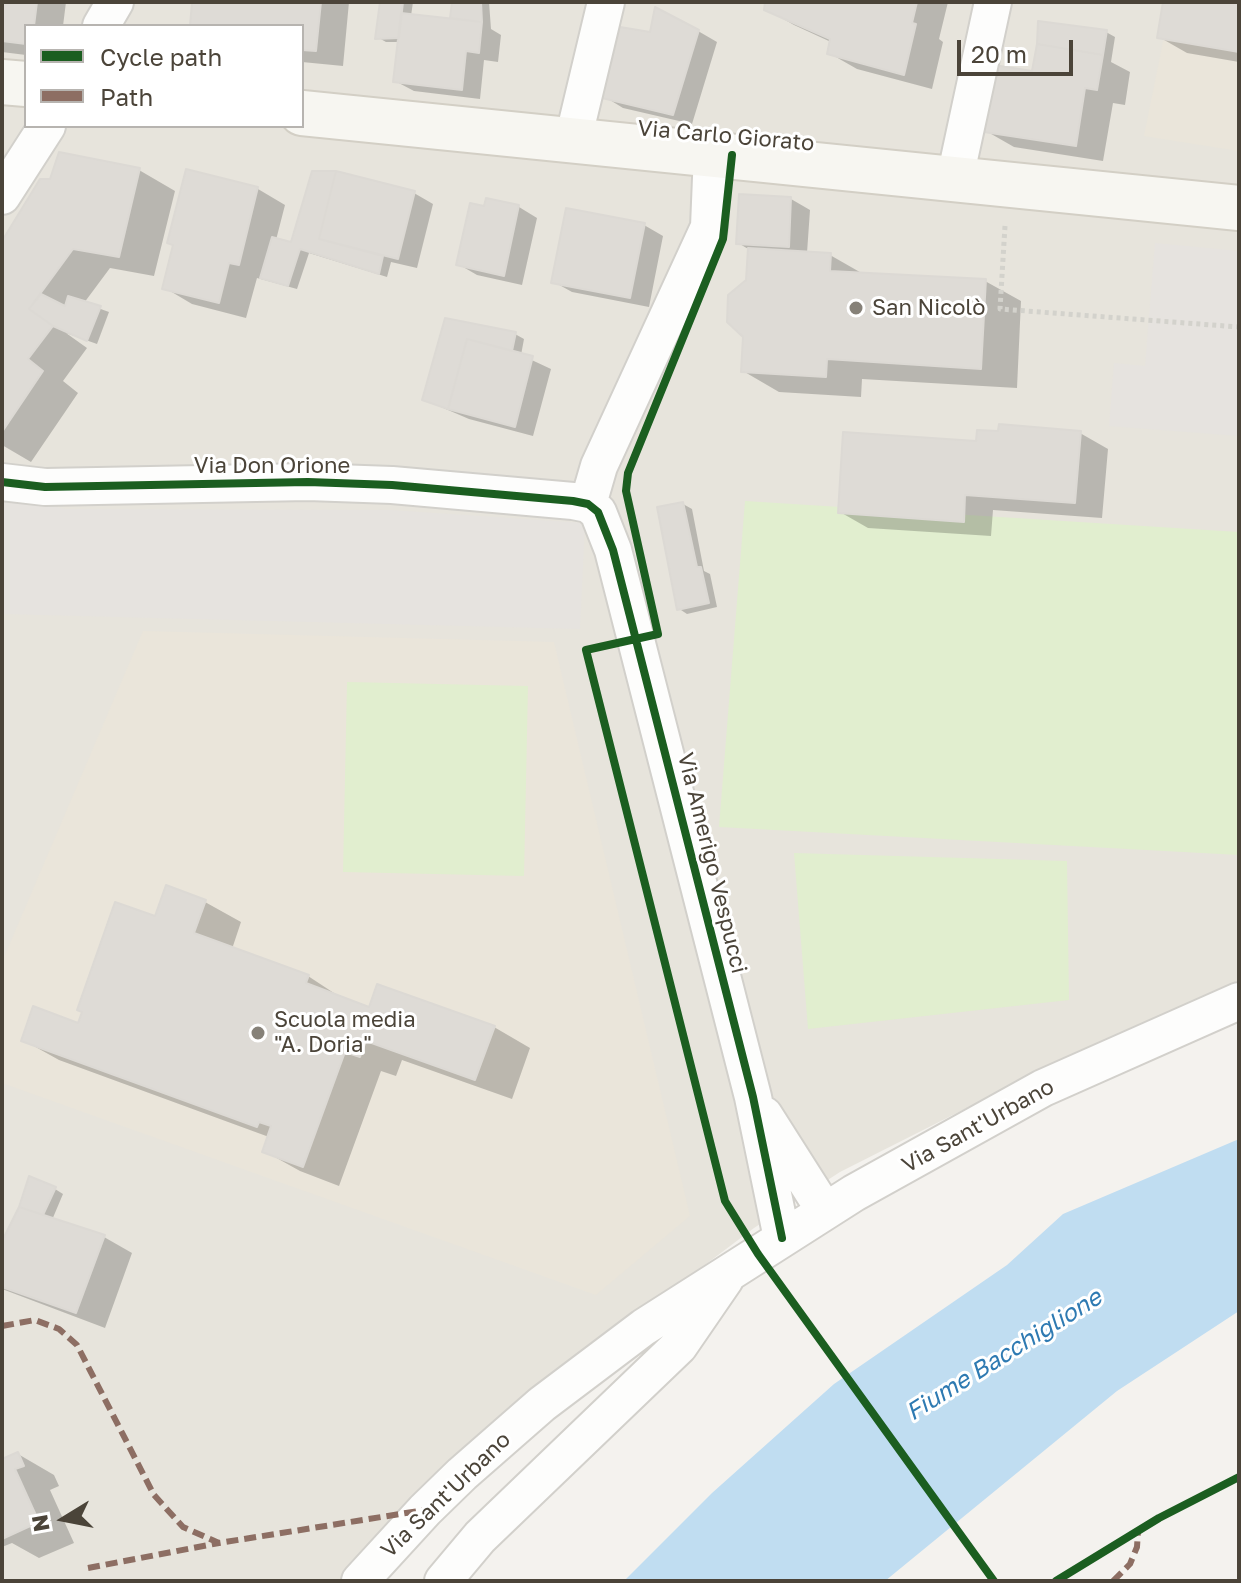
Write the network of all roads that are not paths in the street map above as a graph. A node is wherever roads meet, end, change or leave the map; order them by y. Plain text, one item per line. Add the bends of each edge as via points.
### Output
1 (118, 2) edge
2 (606, 2) edge
3 (993, 2) edge
4 (102, 24) edge
5 (114, 24) edge
6 (2, 82) edge
7 (24, 84) edge
8 (304, 113) edge
9 (46, 128) edge
10 (573, 140) junction
11 (712, 153) junction
12 (955, 178) junction
13 (2, 196) edge
14 (1239, 208) edge
15 (2, 482) edge
16 (588, 504) junction
17 (1239, 1001) edge
18 (753, 1097) junction
19 (825, 1211) junction
20 (782, 1238) junction
21 (729, 1273) junction
22 (360, 1581) edge
23 (443, 1581) edge

1 - 4 street
1 - 5 street
2 - 10 street
3 - 12 street
6 - 7 street
8 - 10 street, Via Carlo Giorato
9 - 13 street
10 - 11 street, Via Carlo Giorato
11 - 12 street, Via Carlo Giorato
11 - 16 street via 709,227 599,466
12 - 14 street, Via Carlo Giorato
15 - 16 street, Via Don Orione via 45,487 392,485
16 - 18 street, Via Amerigo Vespucci via 604,523 613,550
17 - 19 street, Via Sant'Urbano via 1043,1088
18 - 19 street, Via Amerigo Vespucci
18 - 20 street, Via Amerigo Vespucci
19 - 20 street, Via Sant'Urbano
20 - 21 street, Via Sant'Urbano
21 - 22 street, Via Sant'Urbano via 644,1327 542,1404 425,1510
21 - 23 street, Via Sant'Urbano via 679,1346 480,1537

